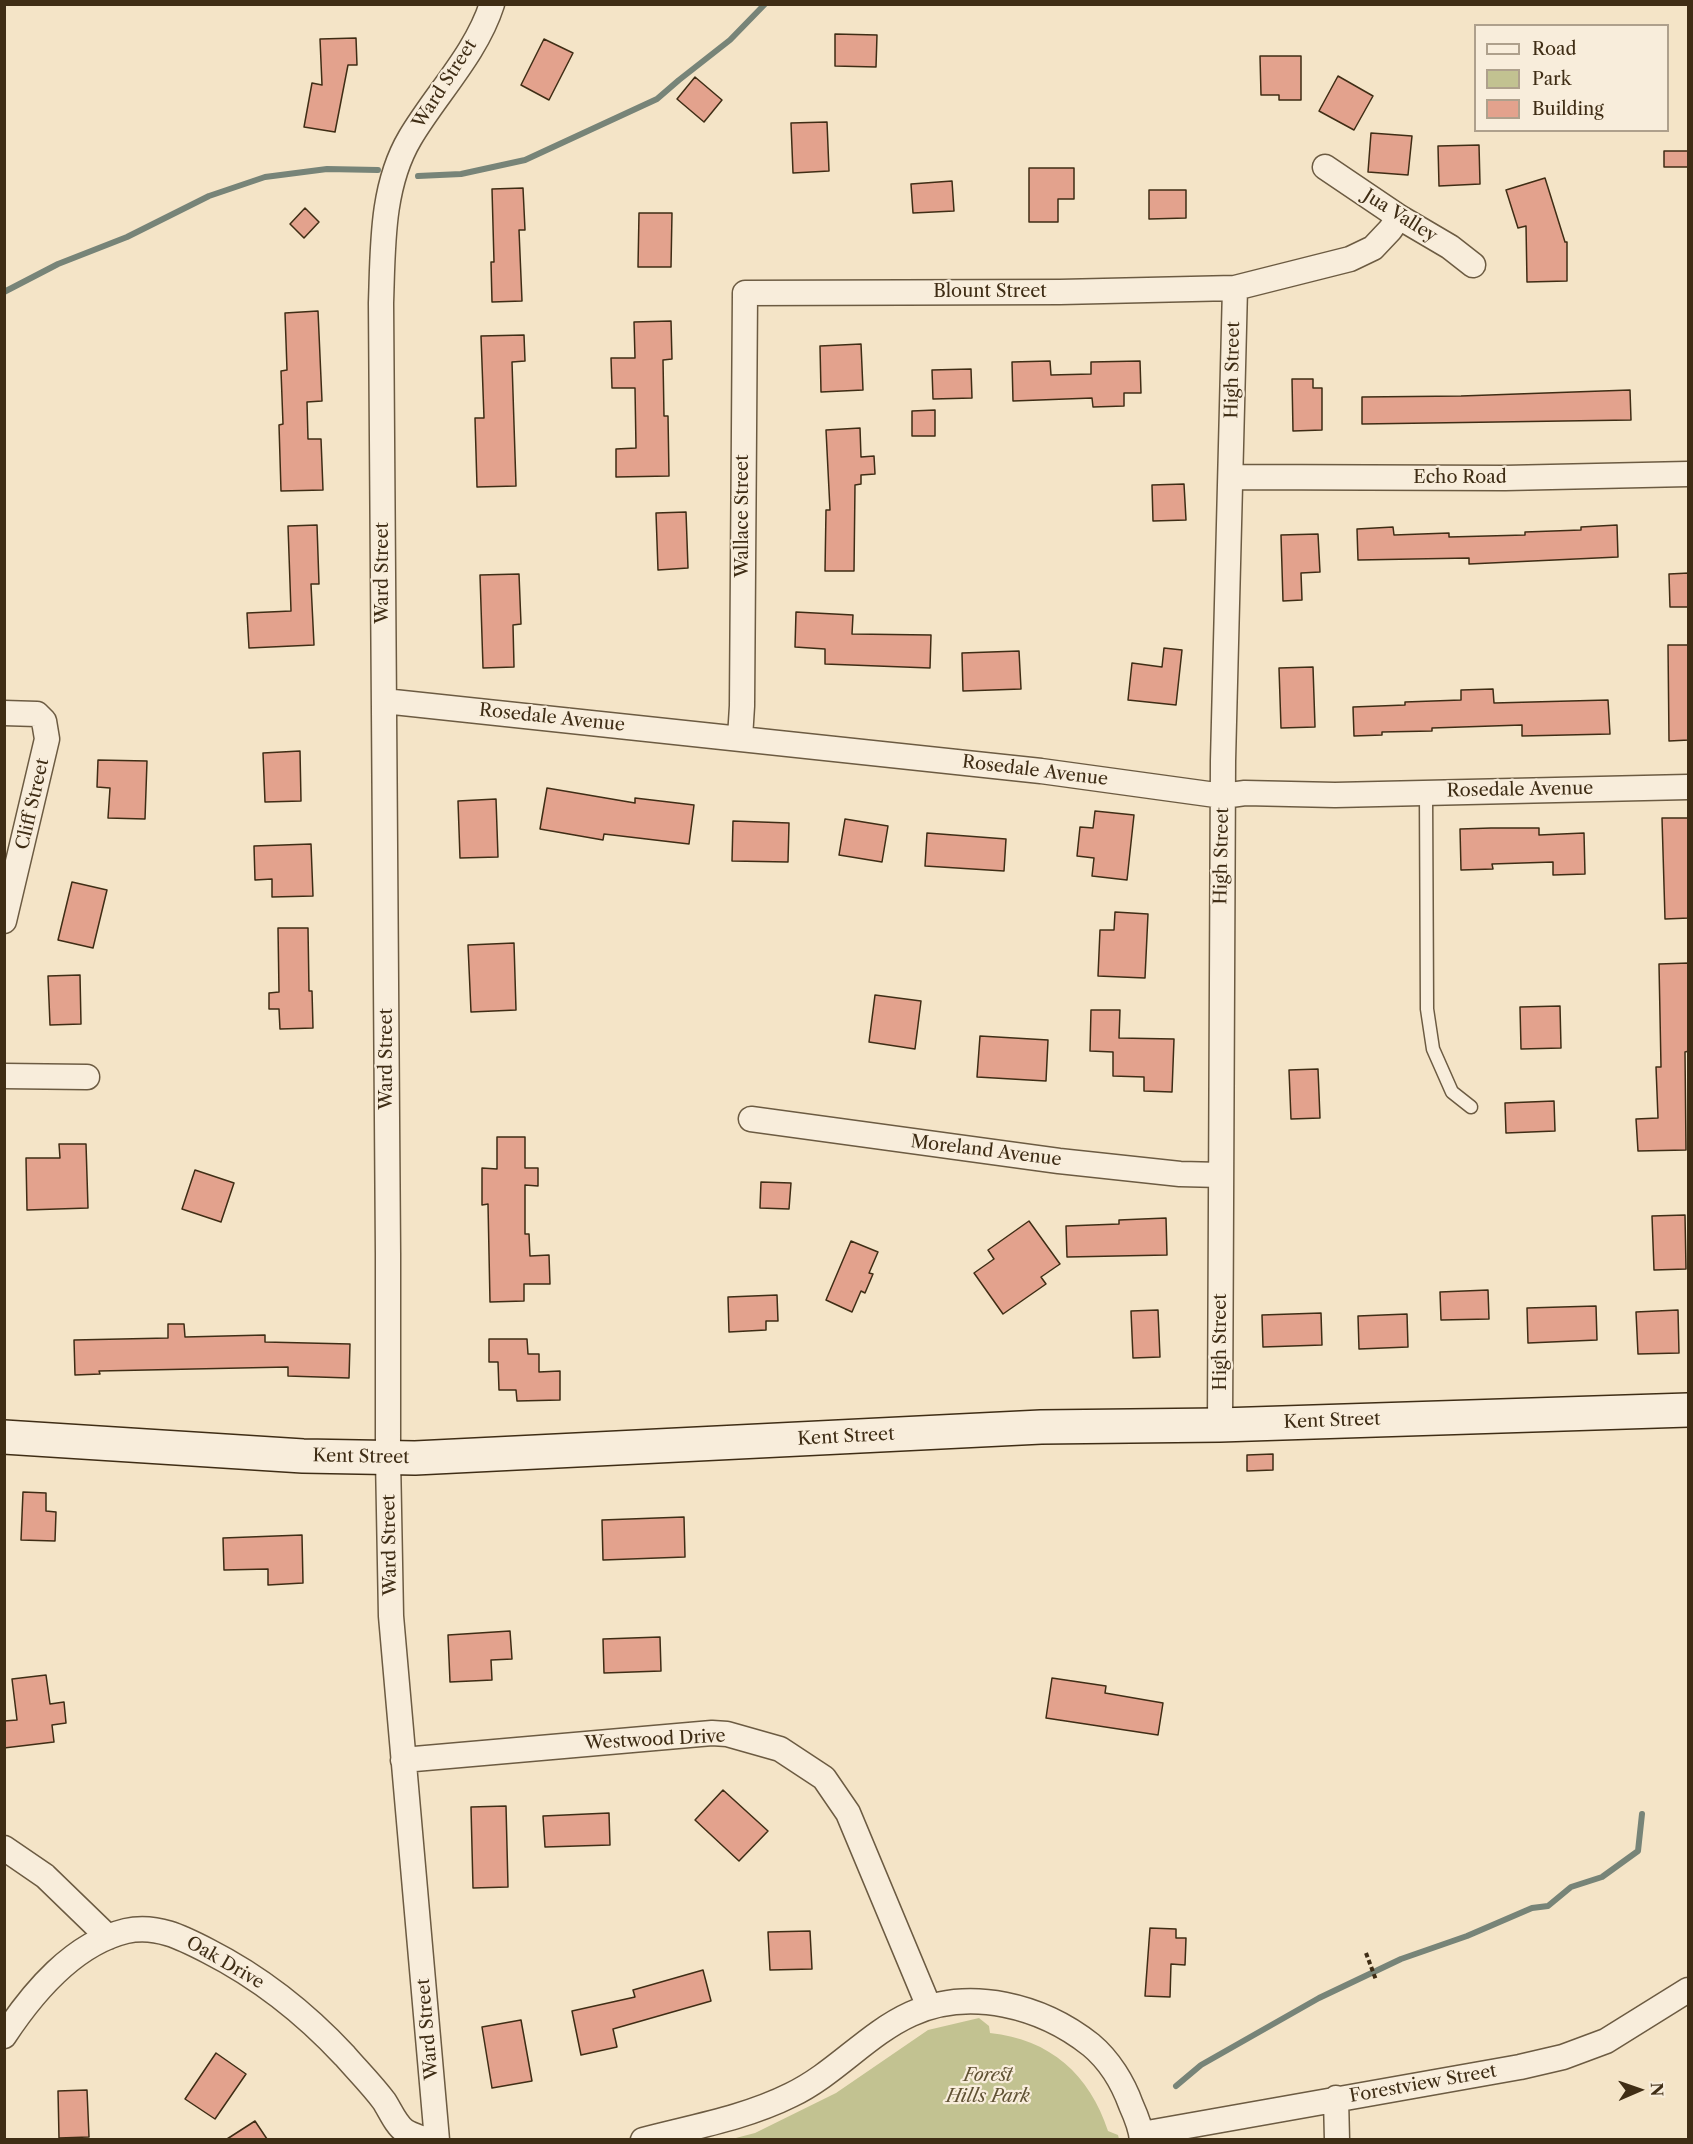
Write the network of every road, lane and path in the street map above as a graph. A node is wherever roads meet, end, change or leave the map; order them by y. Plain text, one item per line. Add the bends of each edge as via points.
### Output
1 (492, 4) edge
2 (1325, 167) dead end
3 (1399, 218) junction
4 (1473, 265) dead end
5 (1235, 288) junction
6 (745, 293) joint
7 (1689, 474) edge
8 (1231, 477) junction
9 (384, 701) junction
10 (4, 713) edge
11 (740, 738) junction
12 (1689, 787) edge
13 (1426, 793) junction
14 (1223, 796) junction
15 (4, 921) edge
16 (4, 1076) edge
17 (87, 1077) dead end
18 (1471, 1107) dead end
19 (751, 1119) dead end
20 (1221, 1175) junction
21 (1689, 1410) edge
22 (1220, 1425) junction
23 (4, 1437) edge
24 (388, 1458) junction
25 (403, 1760) junction
26 (4, 1848) edge
27 (108, 1937) junction
28 (1366, 1953) dead end
29 (1376, 1980) dead end
30 (1689, 1990) edge
31 (929, 2007) junction
32 (4, 2036) edge
33 (1336, 2098) junction
34 (1142, 2137) edge
35 (426, 2139) edge
36 (437, 2139) edge
37 (643, 2139) edge
38 (1337, 2139) edge

1 - 9 street, Ward Street via 474,44 410,138 397,166 386,218 381,303
2 - 3 street, Jua Valley
3 - 4 street, Jua Valley
3 - 5 street, Blount Street via 1373,248 1350,259
5 - 6 street, Blount Street
5 - 8 street, High Street
6 - 11 street, Wallace Street
7 - 8 street, Echo Road
8 - 14 street, High Street
9 - 11 street, Rosedale Avenue
9 - 24 street, Ward Street
10 - 15 street, Cliff Street via 37,714 44,721 47,739
11 - 14 street, Rosedale Avenue via 1041,771
12 - 13 street, Rosedale Avenue
13 - 14 street, Rosedale Avenue
13 - 18 lane via 1427,1009 1433,1049 1452,1092
14 - 20 street, High Street
16 - 17 street
19 - 20 street, Moreland Avenue via 1059,1161
20 - 22 street, High Street
21 - 22 street, Kent Street
22 - 24 street, Kent Street via 1041,1427
23 - 24 street, Kent Street
24 - 25 street, Ward Street via 391,1616
25 - 31 street, Westwood Drive via 712,1733 780,1749 824,1778 848,1813
25 - 36 street, Ward Street
26 - 27 street via 45,1876
27 - 32 street, Oak Drive via 72,1958 54,1974 20,2011
27 - 35 street, Oak Drive via 147,1929 164,1932 237,1966 290,2003 328,2038 384,2101 404,2130
28 - 29 path
30 - 33 street, Forestview Street via 1606,2041 1563,2057
31 - 34 street via 950,2001 999,2003 1025,2009 1072,2031 1092,2046 1118,2079
31 - 37 street via 888,2027 827,2073 787,2097 733,2116
33 - 34 street, Forestview Street
33 - 38 street

